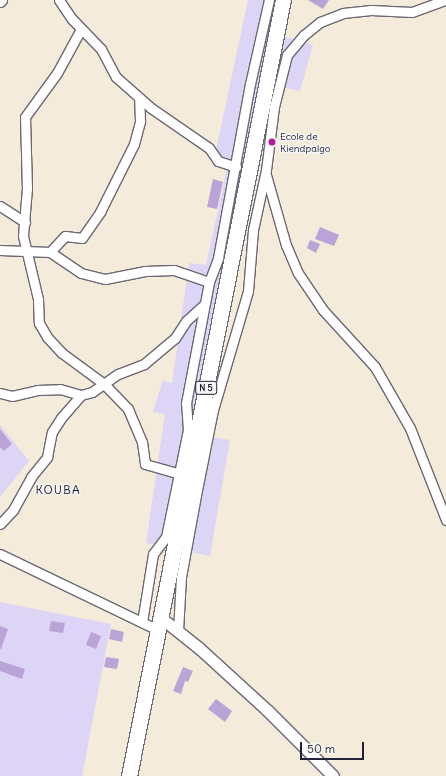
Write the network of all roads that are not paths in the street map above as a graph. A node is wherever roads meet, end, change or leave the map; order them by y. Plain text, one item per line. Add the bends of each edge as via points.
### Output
1 (59, 0) edge
2 (269, 0) edge
3 (283, 0) edge
4 (445, 0) edge
5 (81, 29) junction
6 (139, 98) junction
7 (236, 167) junction
8 (266, 170) junction
9 (0, 206) edge
10 (25, 222) junction
11 (0, 250) edge
12 (26, 252) junction
13 (50, 252) junction
14 (209, 282) junction
15 (204, 305) junction
16 (104, 384) junction
17 (0, 393) edge
18 (81, 395) junction
19 (184, 475) junction
20 (446, 520) edge
21 (0, 524) edge
22 (0, 554) edge
23 (142, 622) junction
24 (159, 624) junction
25 (178, 631) junction
26 (128, 776) edge
27 (333, 776) edge

1 - 5 street
2 - 7 street via 250,84
3 - 19 highway, N 5
4 - 8 street via 412,12 371,10 343,13 320,22 304,35 287,55 274,107
5 - 6 street via 101,49 116,77
5 - 10 street via 57,73 25,117
6 - 7 street via 209,148 218,161
6 - 13 street via 140,121 134,144 100,212 82,238 65,236
7 - 14 street via 218,258
8 - 20 street via 286,245 298,273 314,298 375,367 410,428
8 - 25 street via 253,230 248,291 213,410 196,495 181,577
9 - 10 street
10 - 12 street via 23,236
11 - 12 street
12 - 13 street
12 - 16 street via 38,299 39,323 47,337 62,353
13 - 14 street via 80,273 105,279 145,271 174,270
14 - 15 street
15 - 16 street via 186,321 175,338 144,364 118,374
15 - 19 street via 186,402 188,430
16 - 18 street via 92,392
16 - 19 street via 128,409 142,442 145,464
17 - 18 street via 12,396 37,390 60,389
18 - 21 street via 52,432 47,457 31,477 13,510
19 - 23 street via 166,537 153,554
19 - 24 highway, N 5
22 - 23 street
23 - 24 street
24 - 25 street
24 - 26 highway, N 5
25 - 27 street via 285,726

